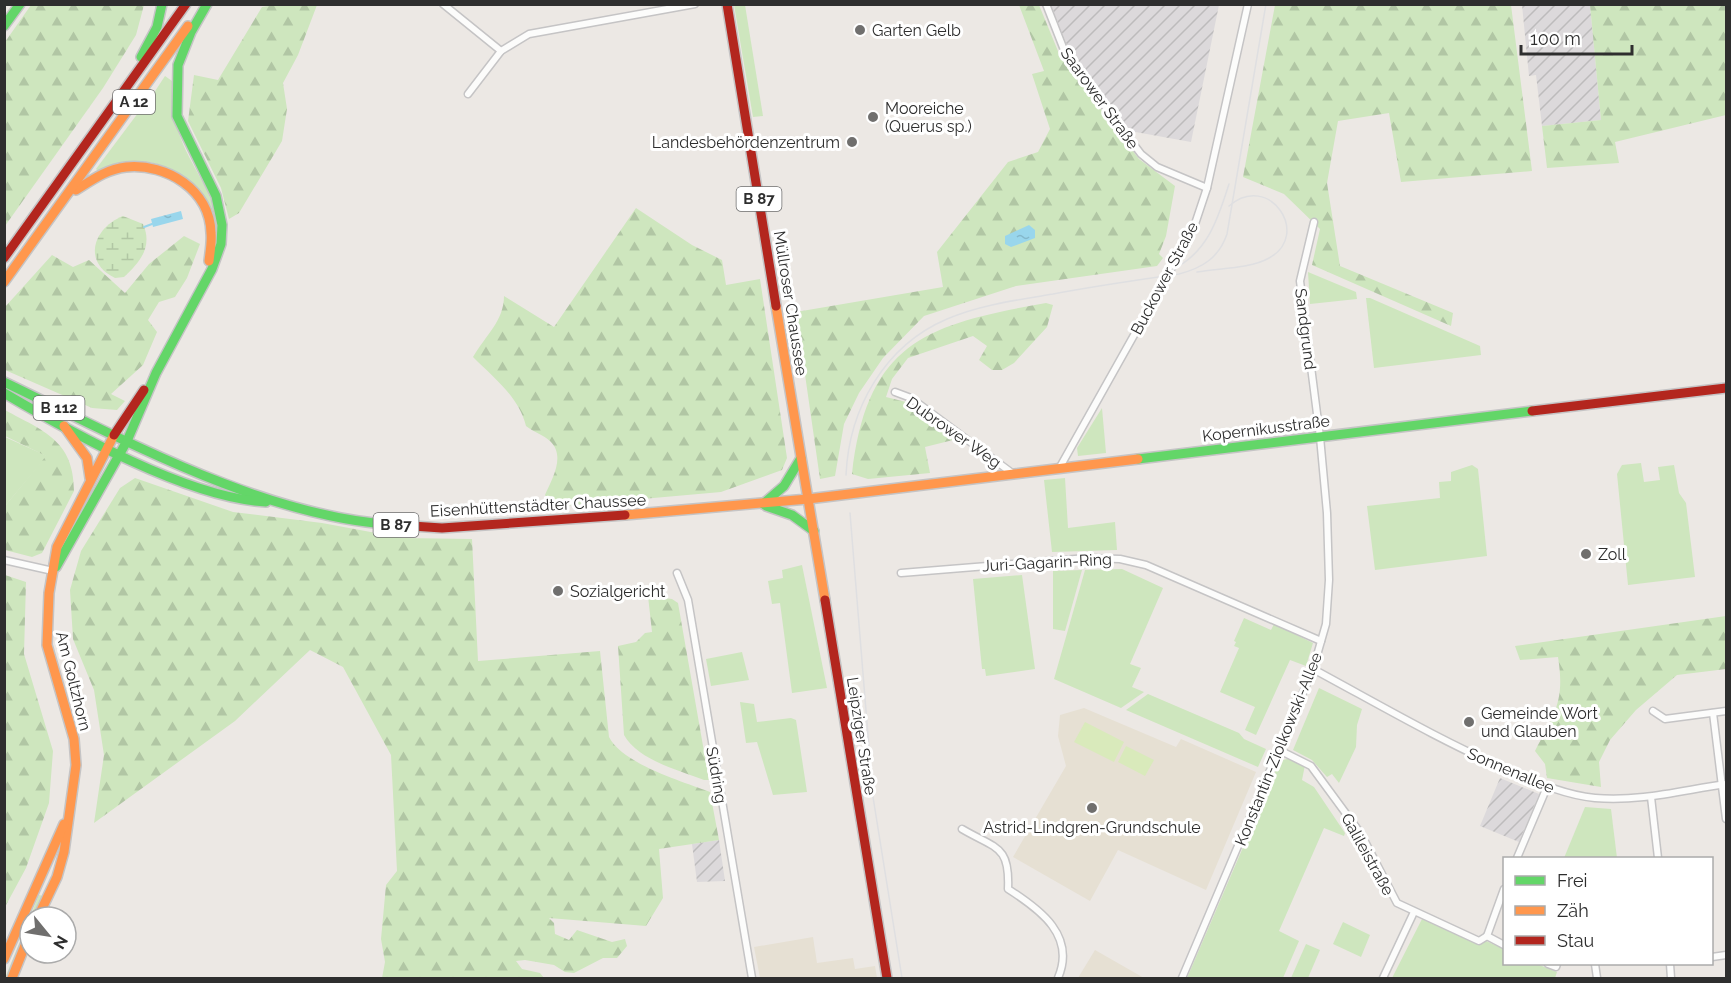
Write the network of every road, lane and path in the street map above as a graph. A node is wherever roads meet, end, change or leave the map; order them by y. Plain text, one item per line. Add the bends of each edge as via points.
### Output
1 (20, 4) edge
2 (162, 4) edge
3 (186, 4) edge
4 (206, 4) edge
5 (443, 4) edge
6 (695, 4) edge
7 (727, 4) edge
8 (1046, 4) edge
9 (1248, 4) edge
10 (4, 26) edge
11 (501, 51) junction
12 (468, 94) dead end
13 (108, 114) junction
14 (1207, 188) junction
15 (64, 200) junction
16 (1314, 222) dead end
17 (4, 258) edge
18 (4, 282) edge
19 (202, 286) junction
20 (156, 373) junction
21 (4, 382) edge
22 (1726, 388) edge
23 (896, 392) dead end
24 (4, 393) edge
25 (64, 426) junction
26 (114, 435) junction
27 (1320, 437) junction
28 (127, 441) junction
29 (107, 448) junction
30 (120, 455) junction
31 (801, 458) junction
32 (1060, 466) junction
33 (1012, 473) junction
34 (87, 490) junction
35 (808, 499) junction
36 (272, 502) junction
37 (761, 505) junction
38 (814, 531) junction
39 (4, 560) edge
40 (53, 571) junction
41 (677, 573) dead end
42 (902, 573) dead end
43 (1322, 641) junction
44 (1313, 669) junction
45 (1653, 711) dead end
46 (1726, 711) edge
47 (1713, 713) junction
48 (1279, 750) junction
49 (1724, 784) edge
50 (1547, 786) junction
51 (1651, 797) junction
52 (73, 799) junction
53 (1726, 819) edge
54 (962, 829) dead end
55 (1517, 857) edge
56 (1658, 857) edge
57 (1503, 892) edge
58 (44, 905) edge
59 (1414, 912) junction
60 (1487, 936) junction
61 (1503, 944) edge
62 (4, 959) edge
63 (18, 963) edge
64 (12, 978) edge
65 (752, 978) edge
66 (887, 978) edge
67 (1059, 978) edge
68 (1182, 978) edge
69 (1383, 978) edge

1 - 10 main road
2 - 13 main road via 157,27
3 - 13 main road, A 12
4 - 15 main road, A 12
4 - 19 main road via 178,65 176,90 177,116 216,196 222,225 218,251
5 - 11 street
6 - 11 street via 536,32
7 - 31 main road, Müllroser Chaussee / B 87
8 - 14 street, Saarower Straße via 1066,55 1141,154 1157,167
9 - 14 street, Buckower Straße
11 - 12 street
13 - 17 main road, A 12
14 - 32 street, Buckower Straße via 1193,230
15 - 18 main road, A 12
15 - 19 main road via 98,174 122,166 143,165 179,179 205,209 212,231
16 - 27 street, Sandgrund via 1300,281
19 - 20 main road
20 - 26 main road, Am Goltzhorn
20 - 28 main road, Am Goltzhorn
21 - 26 main road, Eisenhüttenstädter Chaussee / B 112
22 - 27 main road, Kopernikusstraße
23 - 33 street, Dubrower Weg via 911,398
24 - 25 main road, Eisenhüttenstädter Chaussee / B 112
25 - 29 main road, Eisenhüttenstädter Chaussee / B 112
25 - 34 main road via 90,468
26 - 28 main road, Eisenhüttenstädter Chaussee / B 87
26 - 29 main road, Am Goltzhorn
27 - 32 main road, Kopernikusstraße
27 - 43 street, Konstantin-Ziolkowski-Allee via 1329,580
28 - 30 main road, Am Goltzhorn
28 - 36 main road, Eisenhüttenstädter Chaussee / B 87
29 - 30 main road, Eisenhüttenstädter Chaussee / B 87
29 - 34 main road, Am Goltzhorn
30 - 36 main road, Eisenhüttenstädter Chaussee / B 87 via 213,494 241,502
30 - 40 main road, Am Goltzhorn
31 - 35 main road, Müllroser Chaussee / B 87
31 - 37 main road via 784,486
32 - 33 main road, Kopernikusstraße
33 - 35 main road, Kopernikusstraße
34 - 40 main road, Am Goltzhorn via 57,547
35 - 37 main road, Eisenhüttenstädter Chaussee / B 87
35 - 38 main road, Leipziger Straße
36 - 37 main road, Eisenhüttenstädter Chaussee / B 87 via 372,524 442,528
37 - 38 main road via 778,508
38 - 66 main road, Leipziger Straße
39 - 40 street
40 - 52 main road, Am Goltzhorn via 46,612 47,645 74,739
41 - 65 street, Südring via 688,600
42 - 43 street, Juri-Gagarin-Ring via 1050,560 1120,559 1146,565
43 - 44 street, Konstantin-Ziolkowski-Allee
44 - 48 street, Konstantin-Ziolkowski-Allee
44 - 50 street, Sonnenallee via 1436,738
45 - 47 street via 1665,718
46 - 47 street
47 - 49 street
48 - 59 street, Galileistraße via 1311,766 1361,834 1393,899
48 - 68 street, Konstantin-Ziolkowski-Allee
49 - 51 street, Sonnenallee
49 - 53 street
50 - 51 street, Sonnenallee via 1598,799
50 - 55 street
51 - 56 street
52 - 58 main road, Am Goltzhorn via 57,877
52 - 62 main road, Am Goltzhorn via 55,850
54 - 67 street via 1005,856 1008,889 1028,901 1056,932 1066,953
57 - 60 street
59 - 60 street, Galileistraße via 1479,941
59 - 69 street
60 - 61 street, Galileistraße
63 - 64 main road

